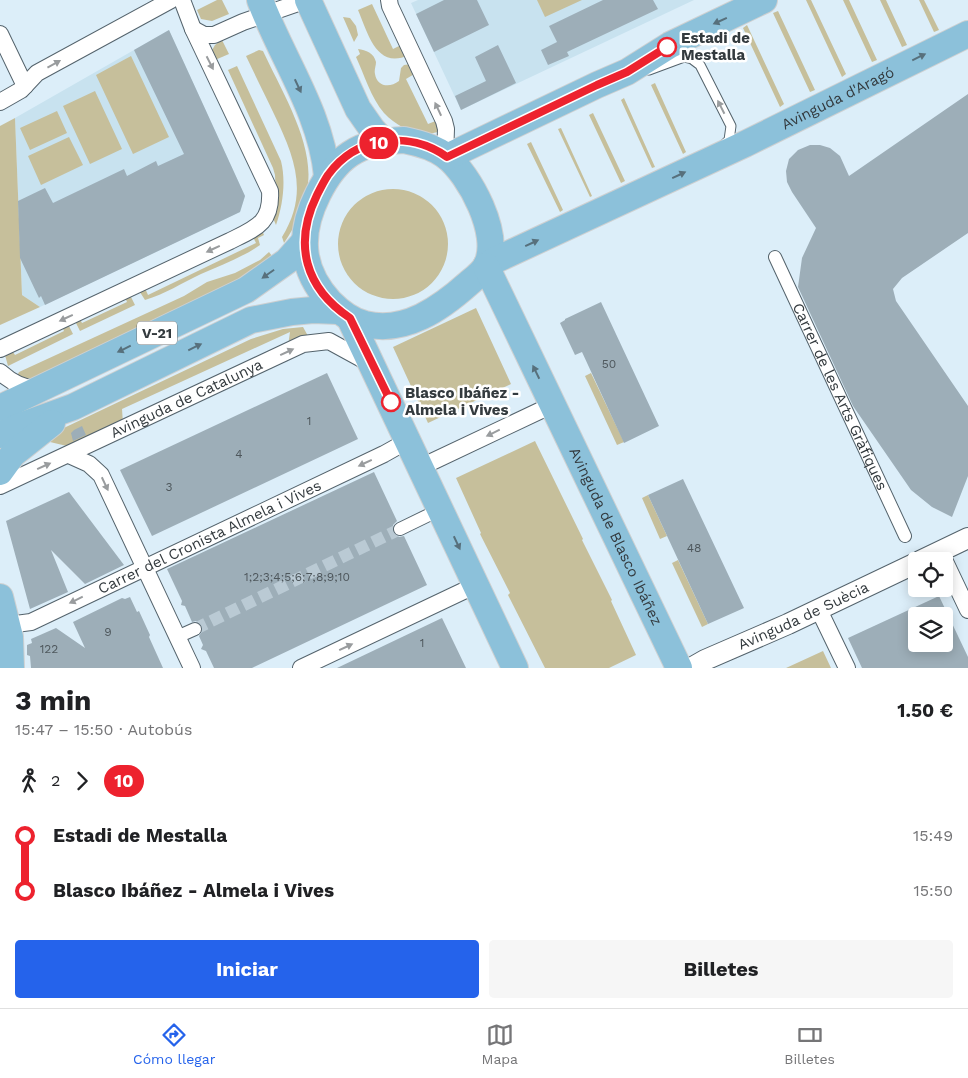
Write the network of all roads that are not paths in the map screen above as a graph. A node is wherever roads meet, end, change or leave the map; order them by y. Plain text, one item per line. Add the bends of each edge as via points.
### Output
1 (171, 0) edge
2 (182, 0) edge
3 (307, 0) edge
4 (390, 0) edge
5 (764, 0) edge
6 (263, 7) edge
7 (193, 29) junction
8 (0, 34) edge
9 (968, 34) edge
10 (627, 72) junction
11 (25, 86) junction
12 (0, 102) edge
13 (383, 141) junction
14 (446, 157) junction
15 (707, 162) junction
16 (327, 176) junction
17 (304, 242) junction
18 (775, 257) dead end
19 (487, 265) junction
20 (344, 314) junction
21 (0, 349) edge
22 (373, 366) junction
23 (0, 372) edge
24 (41, 389) junction
25 (552, 405) junction
26 (72, 407) junction
27 (0, 408) edge
28 (0, 435) edge
29 (408, 440) junction
30 (69, 455) junction
31 (421, 467) junction
32 (0, 472) edge
33 (0, 486) edge
34 (441, 509) junction
35 (400, 528) tunnel mouth
36 (905, 536) dead end
37 (968, 538) edge
38 (940, 551) joint
39 (144, 567) junction
40 (908, 567) edge
41 (476, 585) junction
42 (0, 597) edge
43 (819, 610) junction
44 (968, 610) edge
45 (8, 625) junction
46 (195, 629) tunnel mouth
47 (177, 637) junction
48 (12, 668) edge
49 (192, 668) edge
50 (301, 668) edge
51 (515, 668) edge
52 (679, 668) edge
53 (691, 668) edge
54 (847, 668) edge

11 -> 1 street via 37,73
2 - 7 street
3 - 6 street
3 - 13 main road via 358,109
14 -> 4 street via 444,121
5 -> 10 main road, Avinguda d'Aragó via 670,45
6 - 7 street via 214,35 204,36
6 -> 16 main road via 316,124 326,159
7 -> 21 street via 270,191 268,214 252,230
8 - 11 street
15 -> 9 main road, Avinguda d'Aragó
10 - 14 main road, Avinguda d'Aragó
15 -> 10 lane, Avinguda d'Aragó via 729,140 731,126 700,65 684,57 654,69
11 - 12 street
13 - 14 main road via 417,142
13 - 16 main road via 351,153
14 - 19 main road via 477,196 486,217 490,240
19 -> 15 main road, Avinguda d'Aragó
16 - 17 main road via 312,205
17 - 20 main road via 310,272 317,286
17 -> 24 main road, V-21 via 287,261 246,290
18 - 36 street, Carrer de les Arts Gràfiques
19 - 20 main road, Avinguda d'Aragó via 442,306 417,320 377,326 364,324
25 -> 19 main road, Avinguda de Blasco Ibáñez
20 - 22 main road
26 -> 20 main road, V-21 via 250,320 313,310
22 - 29 main road
30 -> 22 street, Avinguda de Catalunya via 303,344 328,341
23 - 24 street via 25,388
24 - 27 main road, V-21
25 -> 31 street
25 - 52 main road, Avinguda de Blasco Ibáñez
26 - 28 main road, V-21
26 - 32 main road via 13,454
29 - 31 main road
29 -> 39 street, Carrer del Cronista Almela i Vives
33 -> 30 street, Avinguda de Catalunya
30 -> 39 street via 89,464 101,475
31 - 34 main road
34 - 35 street
34 -> 41 main road
37 - 38 street
38 - 44 street
39 -> 45 street, Carrer del Cronista Almela i Vives via 31,622
39 - 47 street
40 - 43 street, Avinguda de Suècia
50 -> 41 street
41 - 51 main road
42 - 45 main road
43 - 53 street, Avinguda de Suècia
43 - 54 street
45 - 48 main road
46 - 47 street
47 - 49 street

